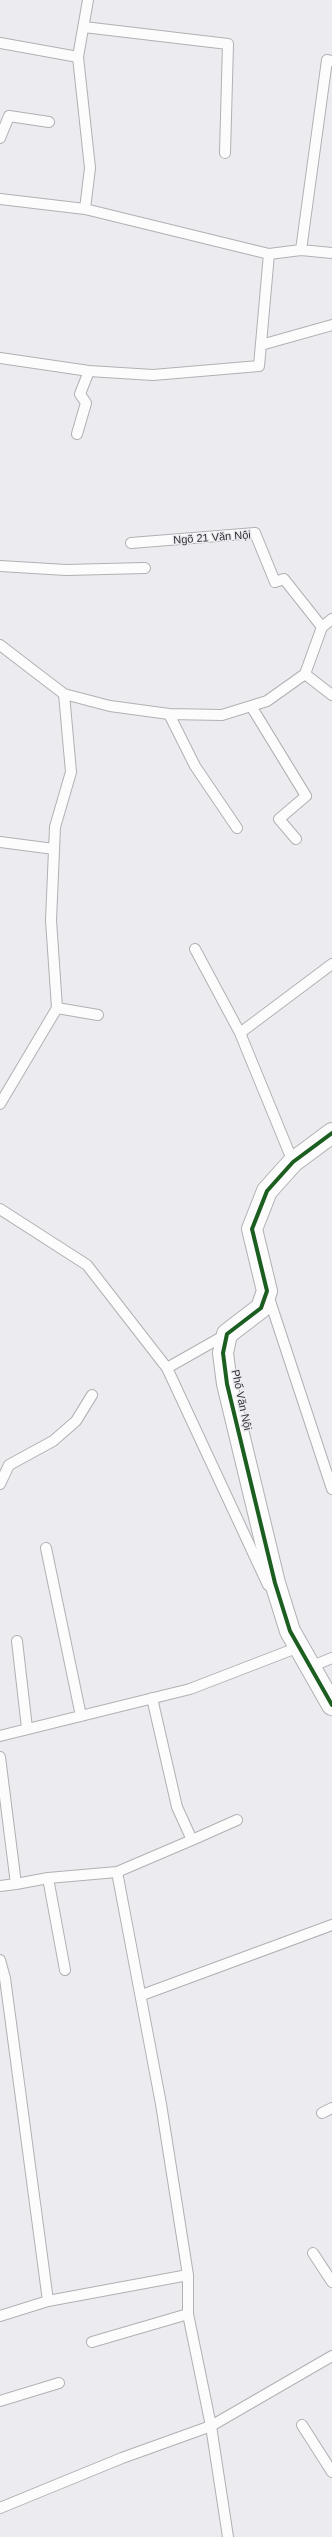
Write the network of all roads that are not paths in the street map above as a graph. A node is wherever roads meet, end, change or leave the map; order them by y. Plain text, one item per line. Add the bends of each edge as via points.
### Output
1 (88, 0) edge
2 (84, 27) junction
3 (0, 43) edge
4 (78, 58) junction
5 (332, 61) edge
6 (49, 122) dead end
7 (0, 138) edge
8 (225, 153) dead end
9 (0, 199) edge
10 (85, 209) junction
11 (301, 250) junction
12 (332, 253) edge
13 (269, 254) junction
14 (332, 325) edge
15 (261, 345) junction
16 (0, 358) edge
17 (89, 371) junction
18 (77, 434) dead end
19 (131, 543) dead end
20 (0, 566) edge
21 (145, 568) dead end
22 (332, 619) edge
23 (322, 627) junction
24 (0, 645) edge
25 (305, 674) junction
26 (64, 694) junction
27 (332, 695) edge
28 (251, 706) junction
29 (169, 714) junction
30 (237, 828) dead end
31 (296, 839) dead end
32 (0, 842) edge
33 (54, 849) junction
34 (195, 949) dead end
35 (332, 964) edge
36 (57, 1008) junction
37 (98, 1015) dead end
38 (240, 1032) junction
39 (0, 1104) edge
40 (330, 1140) edge
41 (294, 1162) junction
42 (0, 1208) edge
43 (267, 1291) junction
44 (227, 1334) junction
45 (167, 1368) junction
46 (92, 1395) dead end
47 (0, 1484) edge
48 (332, 1489) edge
49 (46, 1548) dead end
50 (295, 1639) junction
51 (17, 1641) dead end
52 (332, 1658) edge
53 (310, 1667) junction
54 (152, 1698) junction
55 (332, 1705) edge
56 (81, 1716) junction
57 (27, 1728) junction
58 (0, 1736) edge
59 (0, 1757) edge
60 (237, 1820) dead end
61 (192, 1840) junction
62 (116, 1872) junction
63 (48, 1878) junction
64 (16, 1884) junction
65 (0, 1886) edge
66 (332, 1925) edge
67 (0, 1960) edge
68 (65, 1970) dead end
69 (142, 1995) junction
70 (332, 2108) edge
71 (322, 2113) dead end
72 (313, 2254) dead end
73 (188, 2275) junction
74 (332, 2282) edge
75 (48, 2301) junction
76 (188, 2314) junction
77 (0, 2316) edge
78 (92, 2342) dead end
79 (332, 2356) edge
80 (59, 2383) dead end
81 (0, 2401) edge
82 (302, 2425) dead end
83 (211, 2426) junction
84 (332, 2472) edge
85 (0, 2508) edge
86 (228, 2537) edge

1 - 2 lane
2 - 4 lane
2 - 8 lane via 228,44
3 - 4 lane
4 - 10 lane via 90,168
5 - 11 lane via 328,60
6 - 7 lane via 9,116
9 - 10 lane
10 - 13 lane
11 - 12 lane
11 - 13 lane
13 - 15 lane
14 - 15 lane
15 - 17 lane via 259,366 153,375
16 - 17 lane
17 - 18 lane via 80,394 86,404
19 - 23 lane, Ngõ 21 Văn Nội via 255,533 276,582 284,579
20 - 21 lane via 66,570
22 - 23 lane
23 - 25 lane
24 - 26 lane
25 - 27 lane
25 - 28 lane via 267,701
26 - 29 lane via 110,706
26 - 33 lane via 71,772 55,827
28 - 29 lane via 222,714
28 - 31 lane via 306,796 278,819
29 - 30 lane via 195,766
32 - 33 lane
33 - 36 lane via 51,920
34 - 38 lane
35 - 38 lane
36 - 37 lane
36 - 39 lane
38 - 41 lane
40 - 41 street
41 - 43 street via 267,1191 252,1229
42 - 45 lane via 87,1265
43 - 44 street via 261,1308
43 - 48 lane
44 - 45 lane
44 - 50 street, Phố Văn Nội via 223,1353 226,1384 275,1583
45 - 50 lane
46 - 47 lane via 76,1421 53,1441 9,1465
49 - 56 lane
50 - 53 street, Phố Văn Nội
50 - 54 lane via 190,1689
51 - 57 lane
52 - 53 lane
53 - 55 street, Phố Văn Nội
54 - 56 lane
54 - 61 lane via 177,1807
56 - 57 lane
57 - 58 lane
59 - 64 lane
60 - 61 lane
61 - 62 lane
62 - 63 lane
62 - 69 lane
63 - 64 lane
63 - 68 lane
64 - 65 lane
66 - 69 lane
67 - 75 lane via 5,1978
69 - 73 lane
70 - 71 lane
72 - 74 lane
73 - 75 lane
73 - 76 lane
75 - 77 lane
76 - 78 lane
76 - 83 lane
79 - 83 lane
80 - 81 lane
82 - 84 lane
83 - 85 lane via 122,2458
83 - 86 lane

